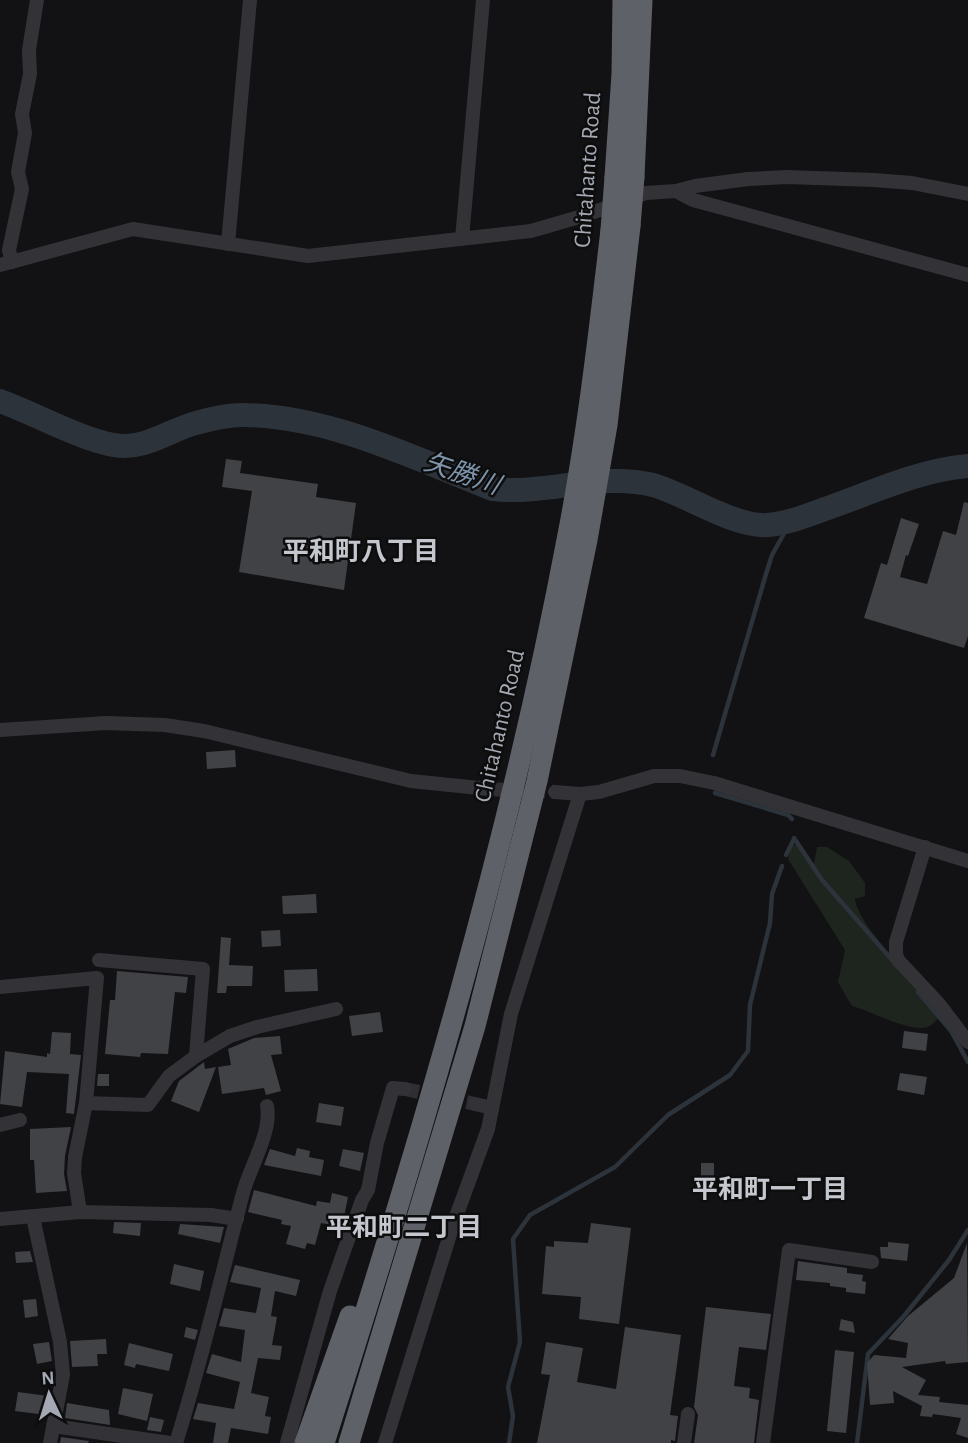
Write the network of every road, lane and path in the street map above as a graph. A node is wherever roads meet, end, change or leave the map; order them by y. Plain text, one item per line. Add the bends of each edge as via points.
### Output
1 (37, 0) edge
2 (250, 0) edge
3 (483, 0) edge
4 (623, 0) edge
5 (642, 0) edge
6 (625, 177) junction
7 (677, 191) junction
8 (968, 194) edge
9 (462, 239) junction
10 (228, 244) junction
11 (6, 264) edge
12 (968, 275) edge
13 (577, 540) junction
14 (0, 730) edge
15 (489, 789) tunnel mouth
16 (555, 792) tunnel mouth
17 (580, 794) junction
18 (925, 847) junction
19 (968, 861) edge
20 (99, 960) dead end
21 (0, 987) edge
22 (336, 1009) dead end
23 (475, 1026) junction
24 (968, 1042) edge
25 (196, 1056) junction
26 (405, 1089) dead end
27 (86, 1103) junction
28 (475, 1104) tunnel mouth
29 (267, 1106) dead end
30 (492, 1108) junction
31 (20, 1120) dead end
32 (0, 1125) edge
33 (80, 1212) junction
34 (33, 1217) junction
35 (237, 1219) junction
36 (0, 1220) edge
37 (382, 1261) junction
38 (872, 1262) dead end
39 (688, 1414) dead end
40 (53, 1426) junction
41 (51, 1443) edge
42 (170, 1443) edge
43 (176, 1443) edge
44 (287, 1443) edge
45 (305, 1443) edge
46 (324, 1443) edge
47 (349, 1443) edge
48 (360, 1443) edge
49 (385, 1443) edge
50 (684, 1443) edge
51 (763, 1443) edge

1 - 11 street via 22,114 21,199
2 - 10 street
3 - 9 street
4 - 6 highway, Chitahanto Road
5 - 6 highway, Chitahanto Road
6 - 13 highway, Chitahanto Road, bridge via 597,424
7 - 8 street via 787,177 912,183
7 - 9 street via 646,193 531,231
7 - 12 street via 693,200
9 - 10 street via 308,256
10 - 11 street via 133,229
13 - 23 highway, Chitahanto Road via 537,781
13 - 37 highway, Chitahanto Road via 485,907
14 - 15 street via 106,723 166,725 411,781
16 - 17 street
17 - 18 street via 654,776 680,776
17 - 30 street via 510,1014
18 - 19 street
18 - 24 street via 896,954
20 - 25 street via 203,969
21 - 27 street via 97,978
22 - 25 street via 230,1036
23 - 47 highway, Chitahanto Road
23 - 48 highway via 481,1046
25 - 27 street via 169,1076 148,1105
26 - 44 street via 393,1088 368,1190 330,1291
27 - 33 street via 74,1173
28 - 30 street
29 - 35 street via 267,1126
30 - 49 street
31 - 32 street
33 - 34 street
33 - 35 street
34 - 36 street
34 - 40 street via 60,1342 63,1375
35 - 43 street
37 - 45 highway via 363,1279
37 - 46 highway, Chitahanto Road
38 - 51 street via 789,1251
39 - 50 street
40 - 41 street
40 - 42 street

